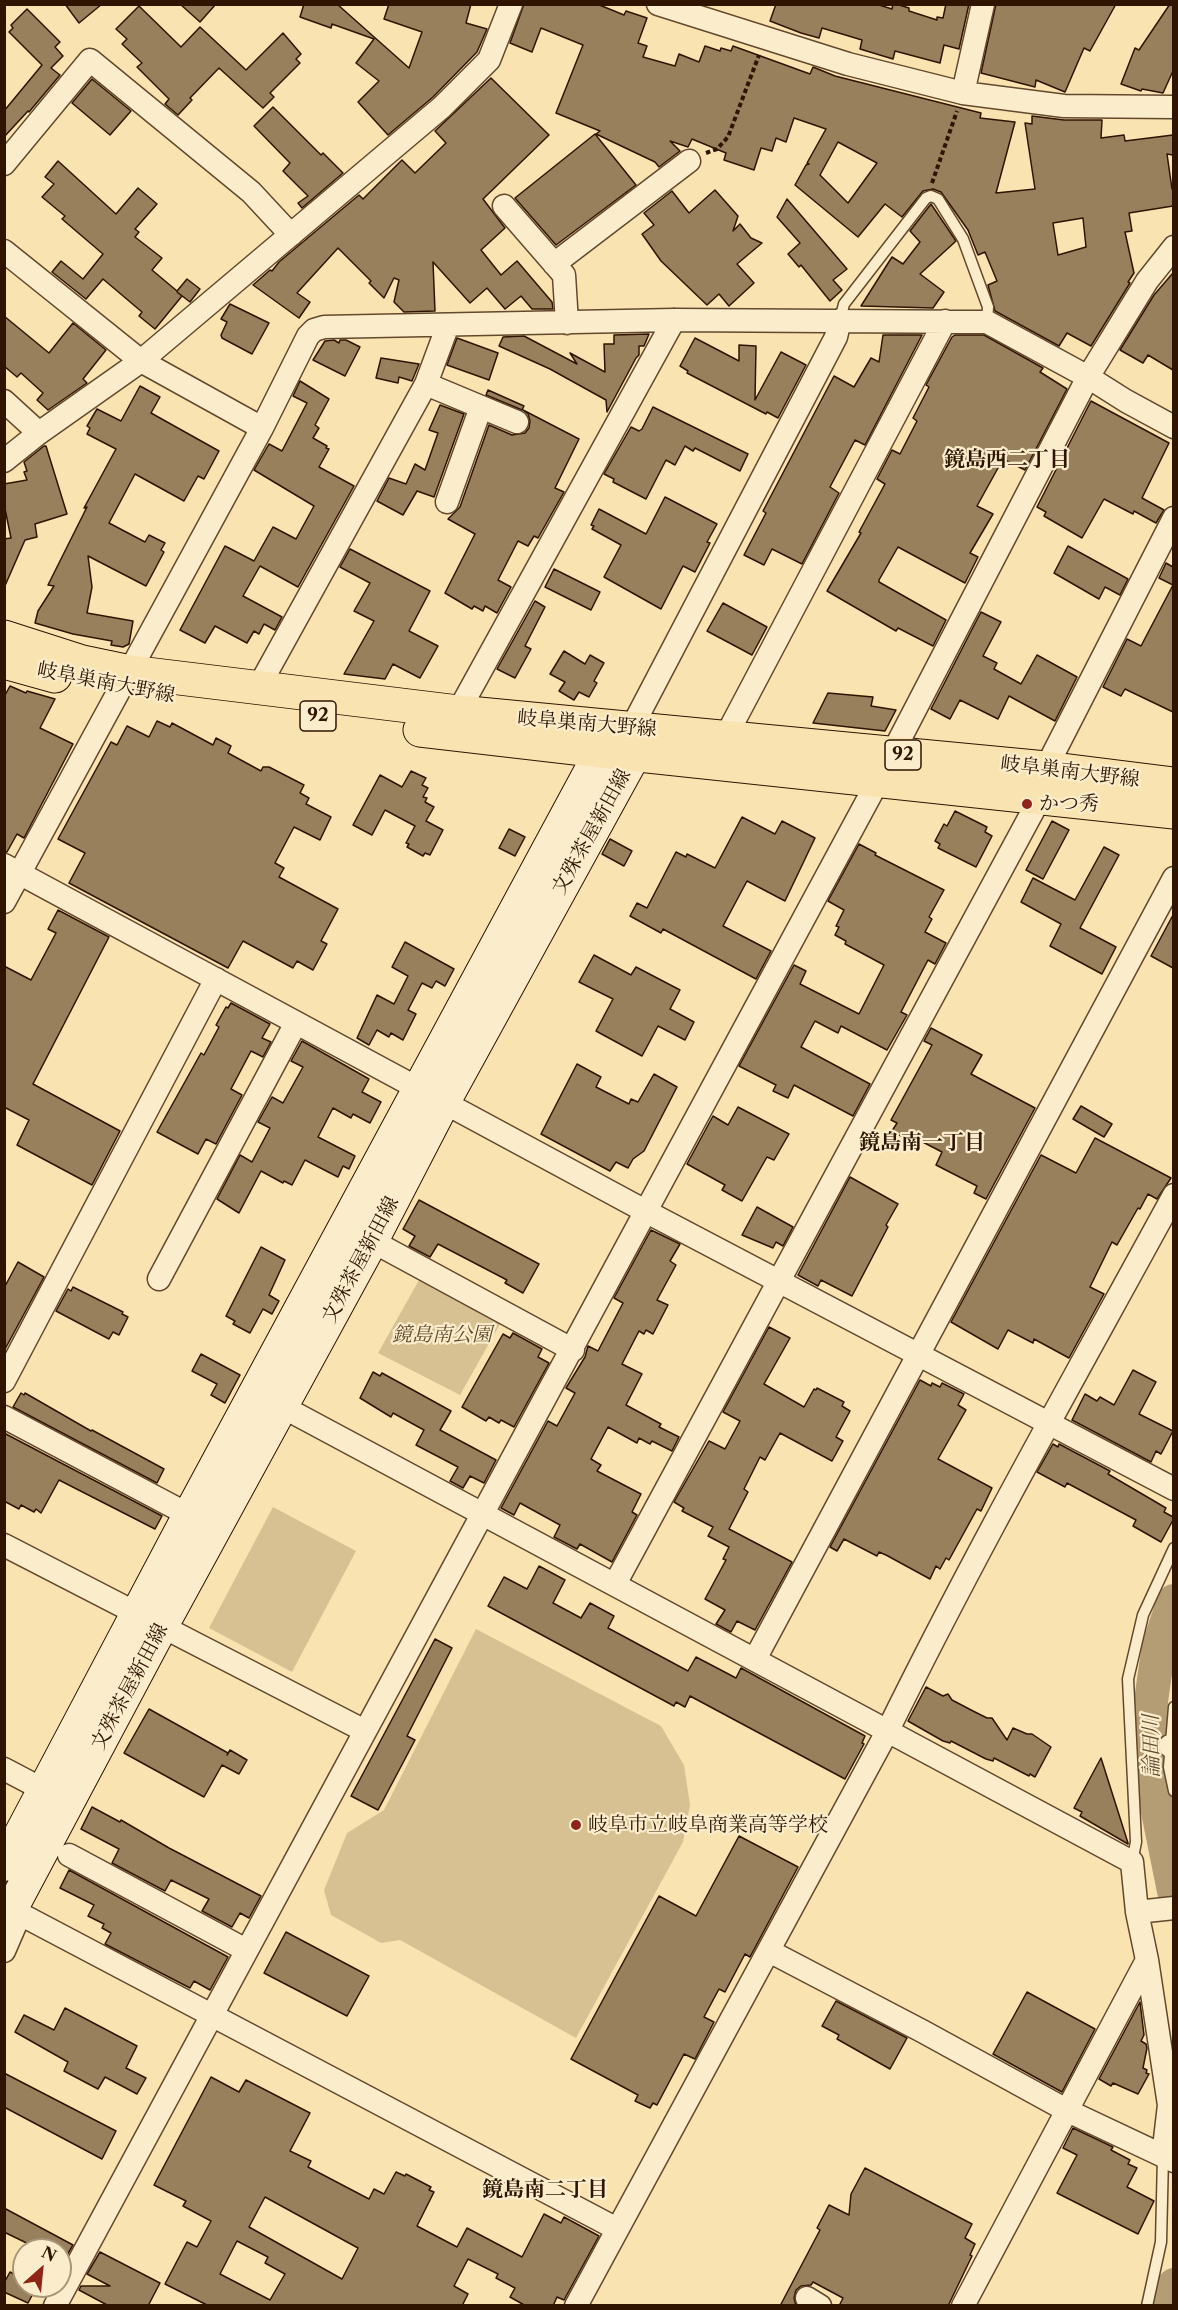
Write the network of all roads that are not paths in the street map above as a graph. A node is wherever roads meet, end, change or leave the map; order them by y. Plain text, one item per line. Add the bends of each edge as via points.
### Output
1 (511, 4) edge
2 (658, 4) edge
3 (983, 4) edge
4 (963, 93) junction
5 (1173, 107) edge
6 (689, 161) road end
7 (4, 164) edge
8 (504, 206) dead end
9 (291, 235) junction
10 (1173, 247) edge
11 (4, 251) edge
12 (554, 264) junction
13 (675, 320) junction
14 (840, 320) junction
15 (945, 321) junction
16 (987, 322) junction
17 (567, 323) junction
18 (448, 325) junction
19 (141, 361) junction
20 (1088, 376) junction
21 (426, 384) junction
22 (4, 401) edge
23 (481, 407) junction
24 (517, 422) dead end
25 (1173, 427) edge
26 (262, 428) junction
27 (39, 433) junction
28 (4, 461) edge
29 (447, 502) dead end
30 (1173, 518) edge
31 (4, 637) edge
32 (4, 662) edge
33 (125, 681) junction
34 (258, 688) junction
35 (459, 712) junction
36 (725, 738) junction
37 (634, 740) junction
38 (601, 751) junction
39 (886, 767) junction
40 (1043, 783) junction
41 (1173, 784) edge
42 (1173, 812) edge
43 (12, 869) edge
44 (1173, 878) edge
45 (4, 902) edge
46 (216, 980) junction
47 (296, 1023) junction
48 (432, 1096) junction
49 (1173, 1196) edge
50 (646, 1212) junction
51 (372, 1241) junction
52 (159, 1279) dead end
53 (779, 1282) junction
54 (573, 1350) junction
55 (917, 1355) junction
56 (4, 1381) edge
57 (281, 1406) junction
58 (4, 1417) edge
59 (1048, 1425) junction
60 (1173, 1489) edge
61 (482, 1512) junction
62 (189, 1515) junction
63 (4, 1545) edge
64 (1173, 1548) edge
65 (615, 1584) junction
66 (150, 1620) junction
67 (755, 1659) junction
68 (1173, 1707) edge
69 (888, 1730) junction
70 (364, 1731) junction
71 (1172, 1746) edge
72 (4, 1769) edge
73 (44, 1790) junction
74 (1173, 1791) edge
75 (69, 1856) dead end
76 (1132, 1862) junction
77 (4, 1865) edge
78 (1173, 1908) edge
79 (1143, 1911) junction
80 (13, 1914) edge
81 (246, 1950) junction
82 (769, 1951) junction
83 (4, 1952) edge
84 (1148, 1960) junction
85 (211, 2013) junction
86 (1068, 2110) junction
87 (1168, 2159) edge
88 (617, 2229) junction
89 (56, 2306) edge
90 (576, 2306) edge
91 (963, 2306) edge
92 (1147, 2306) edge

1 - 9 street via 489,60 442,107
2 - 4 street via 848,64
3 - 4 street
4 - 5 street via 1064,106
6 - 12 street
7 - 9 street via 90,60 251,192
8 - 12 street
9 - 19 street
10 - 20 street via 1147,281
11 - 19 street
12 - 17 street via 564,275
13 - 14 street
13 - 17 street
13 - 35 street
14 - 15 street
14 - 16 lane via 844,304 931,196 938,199 963,239 988,307
14 - 37 street via 836,337
15 - 16 street
15 - 36 street
16 - 20 street
17 - 18 street
18 - 21 street
18 - 26 street via 314,330
19 - 26 street
19 - 27 street
20 - 25 street
20 - 39 street
21 - 23 street
21 - 34 street
22 - 27 street
23 - 24 street
23 - 29 street
26 - 33 street
27 - 28 street
30 - 40 street
31 - 33 main road, 岐阜巣南大野線 / 92 via 82,662
32 - 33 main road, 岐阜巣南大野線 / 92 via 69,680
33 - 34 main road, 岐阜巣南大野線 / 92
33 - 38 main road, 岐阜巣南大野線 / 92 via 457,735
33 - 43 street
34 - 35 main road, 岐阜巣南大野線 / 92
35 - 37 main road, 岐阜巣南大野線 / 92
36 - 37 main road, 岐阜巣南大野線 / 92
36 - 39 main road, 岐阜巣南大野線 / 92
37 - 38 main road, 岐阜巣南大野線 / 92
37 - 39 main road, 岐阜巣南大野線 / 92
37 - 48 main road, 文殊茶屋新田線
38 - 48 main road, 文殊茶屋新田線
39 - 40 main road, 岐阜巣南大野線 / 92
39 - 50 street
40 - 41 main road, 岐阜巣南大野線 / 92
40 - 42 main road, 岐阜巣南大野線 / 92
40 - 53 street
43 - 45 street
43 - 46 street
44 - 55 street
46 - 47 street
46 - 56 street
47 - 48 street
47 - 52 street
48 - 50 street
48 - 51 main road, 文殊茶屋新田線
48 - 62 main road, 文殊茶屋新田線
49 - 59 street
50 - 53 street
50 - 54 street
51 - 54 street
51 - 57 main road, 文殊茶屋新田線
53 - 55 street
53 - 65 street
54 - 61 street
55 - 59 street
55 - 67 street
57 - 61 street
57 - 66 main road, 文殊茶屋新田線
58 - 62 street
59 - 60 street
59 - 69 street
61 - 65 street
61 - 70 street
62 - 66 main road, 文殊茶屋新田線
63 - 66 street
64 - 76 lane via 1143,1615 1128,1679 1136,1842
65 - 67 street
66 - 70 street
66 - 73 main road, 文殊茶屋新田線
66 - 80 main road, 文殊茶屋新田線
67 - 69 street
68 - 71 lane
69 - 76 street
69 - 82 street
70 - 81 street
71 - 74 lane via 1169,1767
72 - 73 street
73 - 77 main road, 文殊茶屋新田線
75 - 81 street
76 - 79 street
78 - 79 street
79 - 84 street
80 - 83 street
80 - 85 street
81 - 85 street
82 - 86 street
82 - 88 street
84 - 86 street
84 - 87 street via 1169,2105
85 - 88 street
85 - 89 street
86 - 87 street
86 - 91 street
87 - 92 lane via 1161,2242
88 - 90 street

